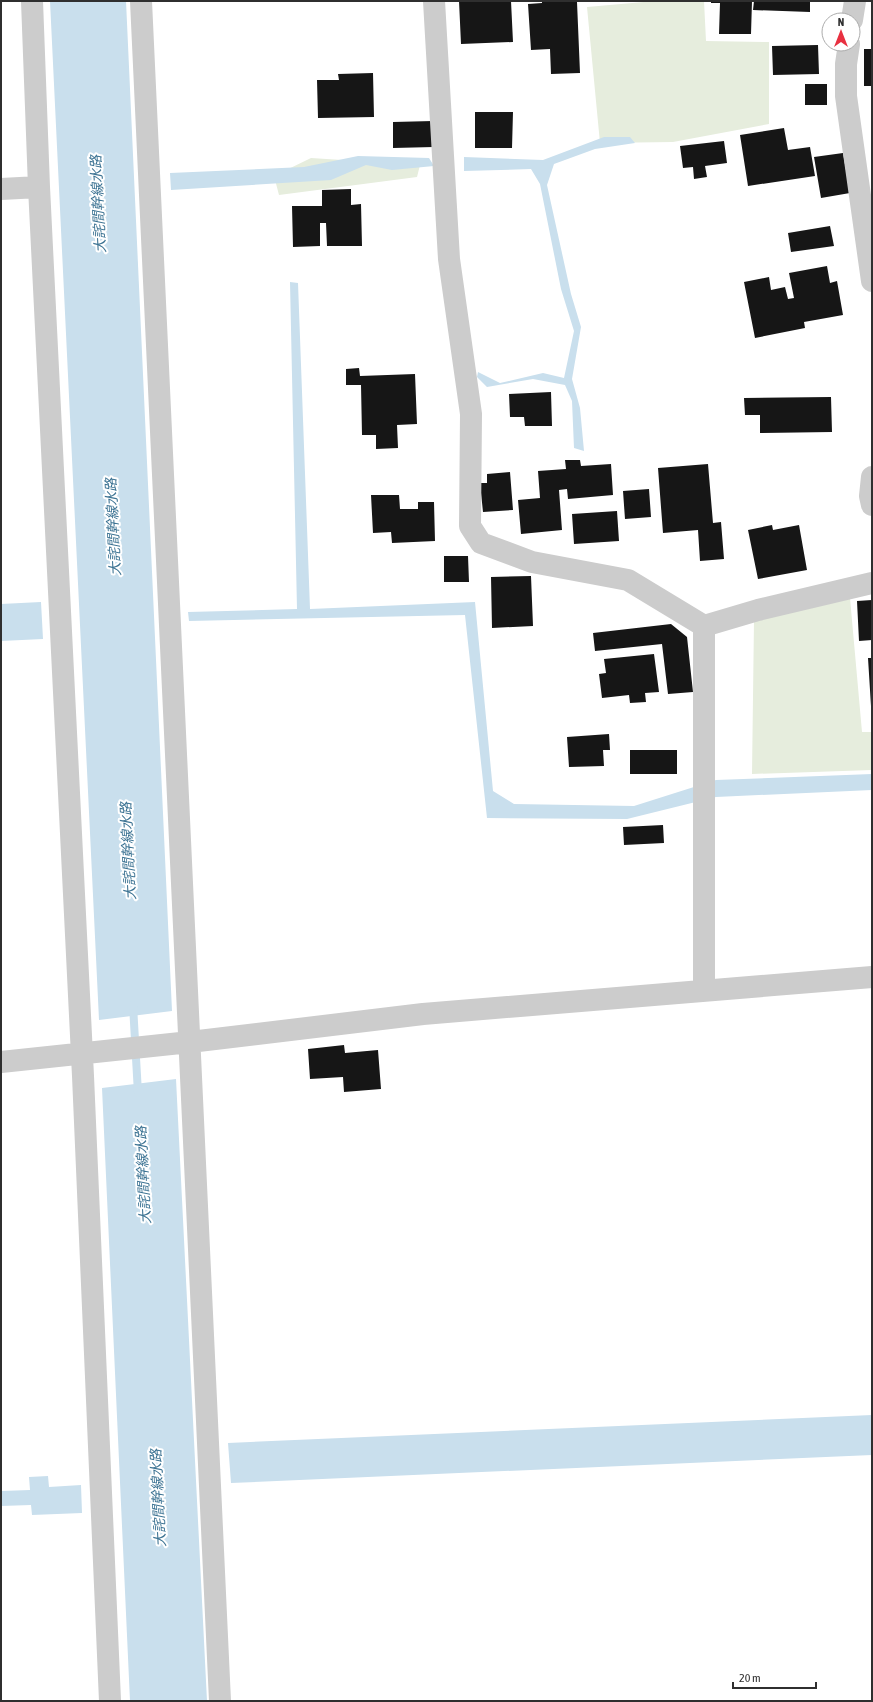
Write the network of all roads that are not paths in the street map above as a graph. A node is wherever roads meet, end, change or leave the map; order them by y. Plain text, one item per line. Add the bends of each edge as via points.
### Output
1 (32, 1) edge
2 (141, 1) edge
3 (434, 1) edge
4 (854, 1) edge
5 (853, 12) edge
6 (848, 52) edge
7 (39, 187) junction
8 (1, 189) edge
9 (872, 281) edge
10 (872, 476) edge
11 (872, 505) edge
12 (872, 583) edge
13 (704, 626) junction
14 (872, 977) edge
15 (704, 991) junction
16 (190, 1042) junction
17 (82, 1054) junction
18 (1, 1062) edge
19 (110, 1701) edge
20 (220, 1701) edge

1 - 7 street
2 - 16 street
3 - 13 street via 450,259 471,414 470,526 481,543 532,562 628,580
4 - 5 street
6 - 9 street via 846,96
7 - 8 street
7 - 17 street
10 - 11 street
12 - 13 street via 758,610
13 - 15 street
14 - 15 street
15 - 16 street via 423,1014
16 - 17 street
16 - 20 street
17 - 18 street
17 - 19 street

